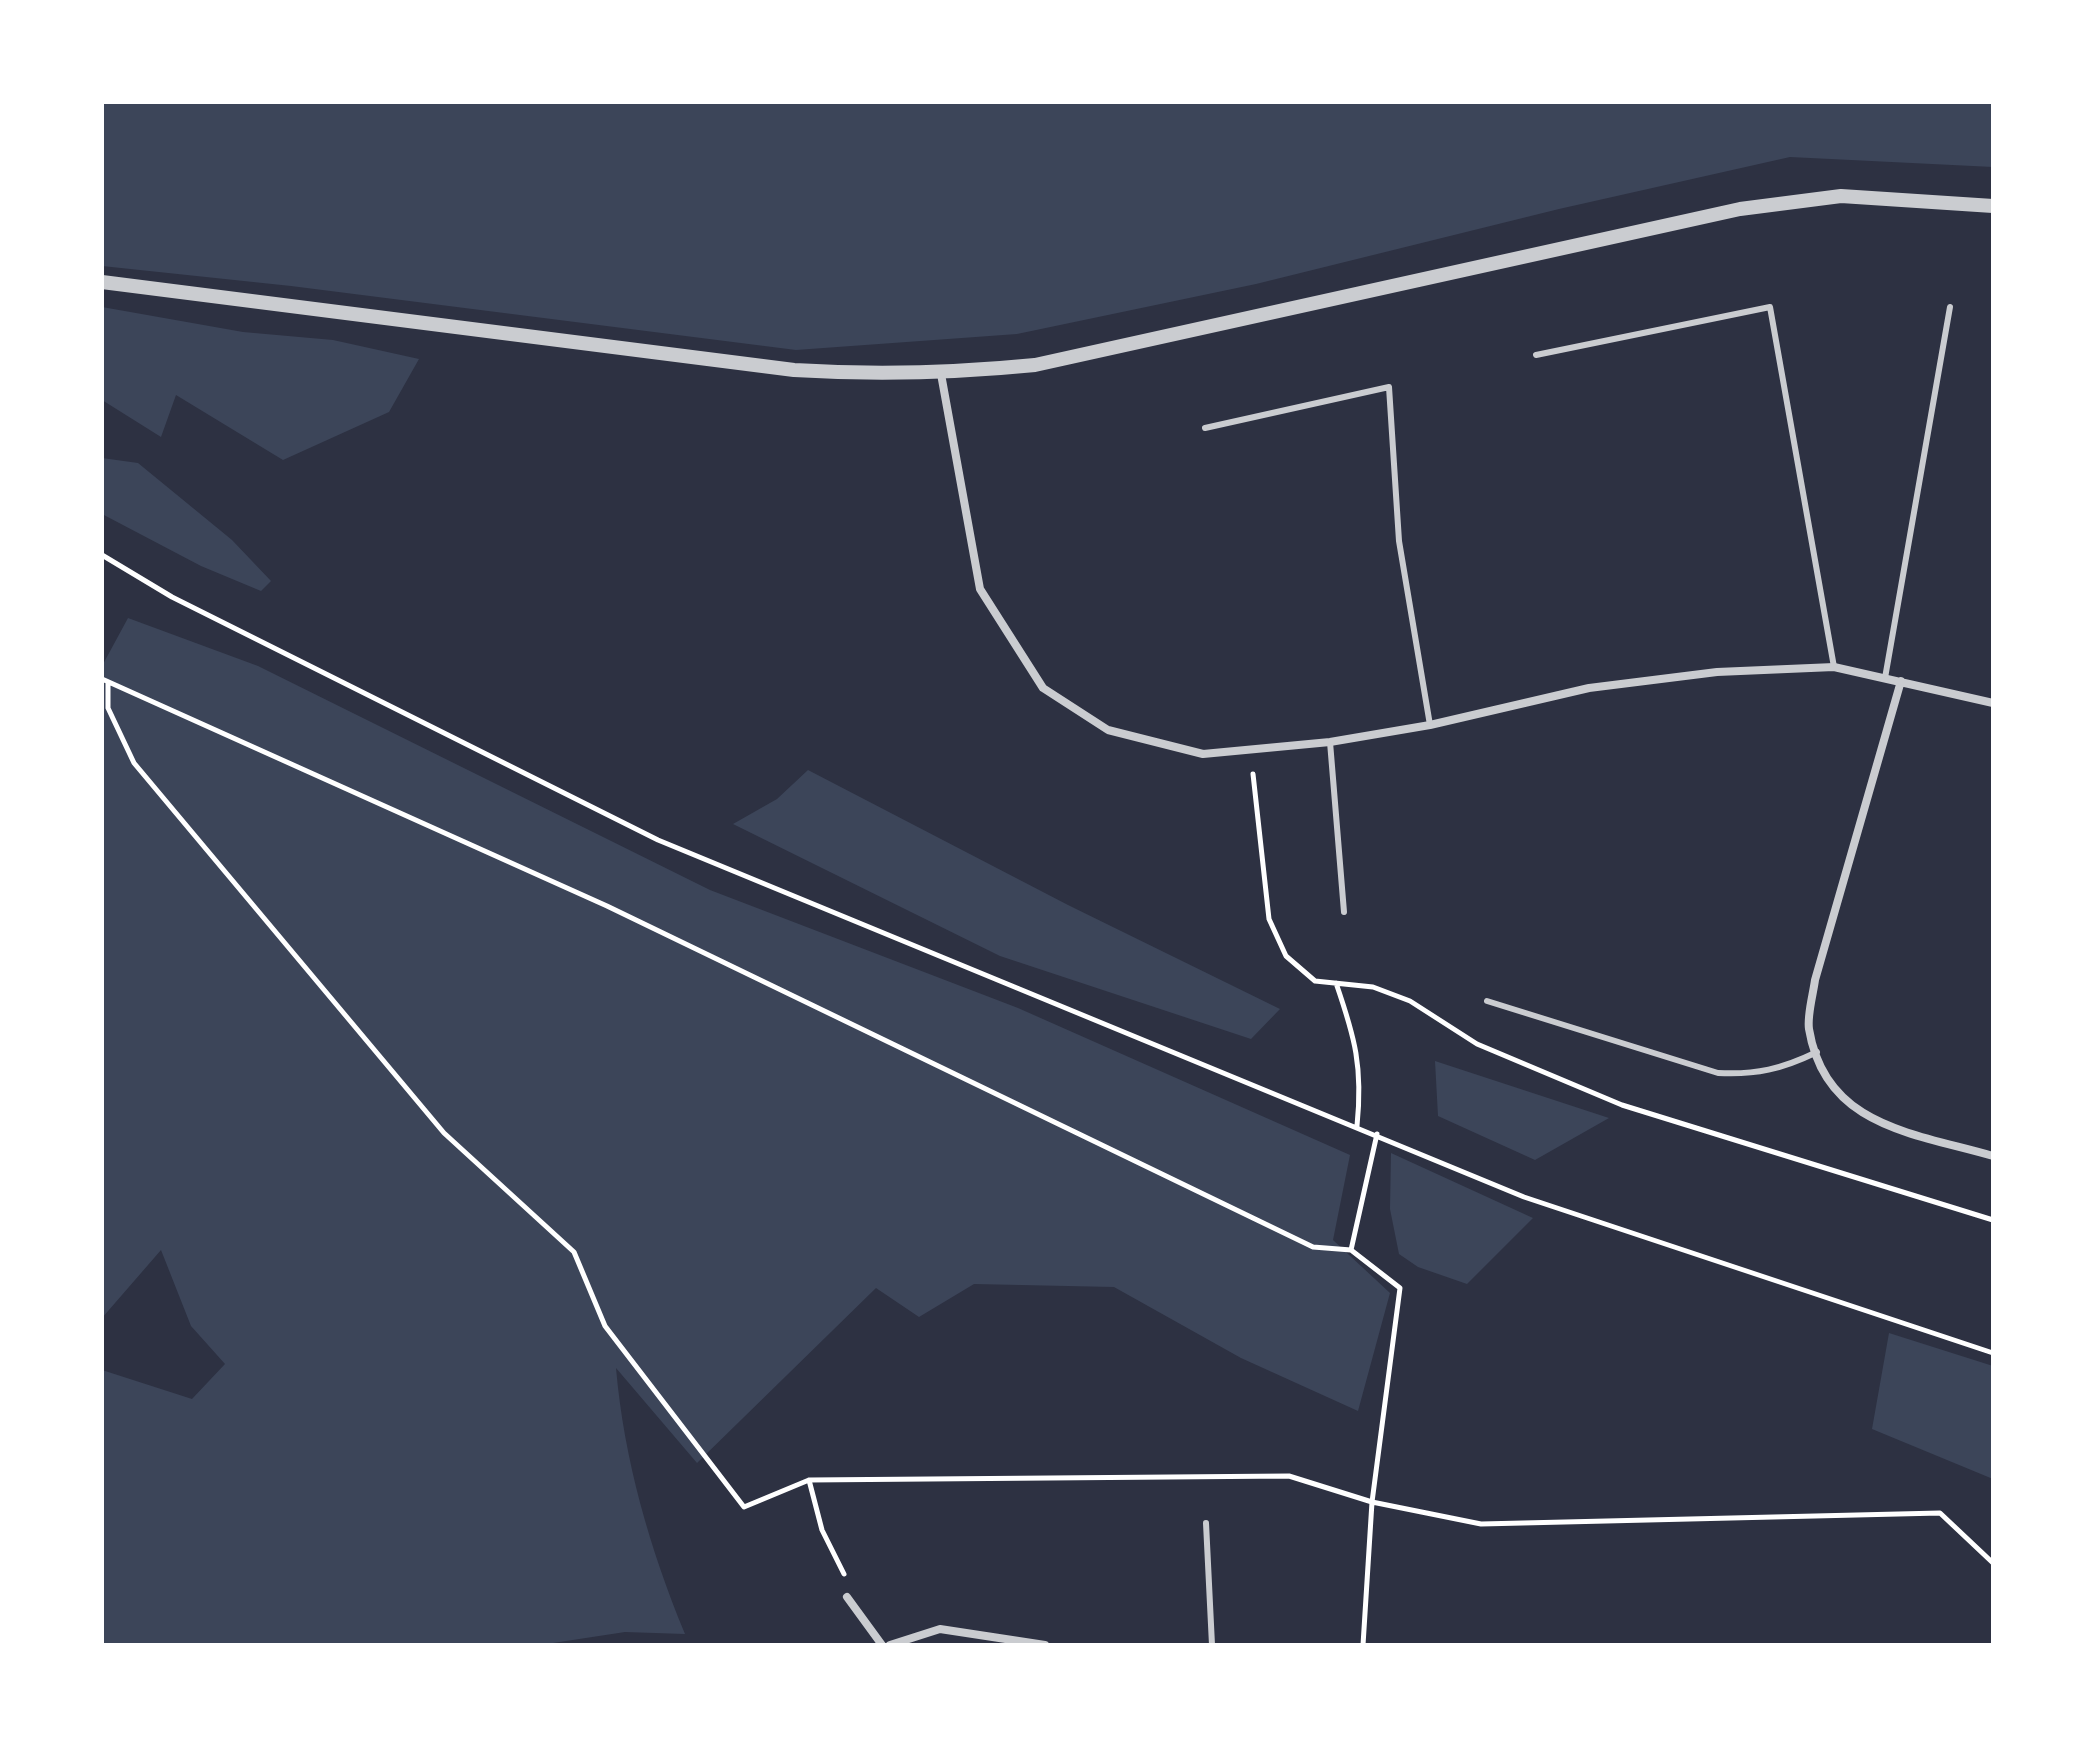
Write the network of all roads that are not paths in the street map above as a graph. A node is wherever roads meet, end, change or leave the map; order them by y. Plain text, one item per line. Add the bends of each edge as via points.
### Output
1 (1993, 206) edge
2 (102, 282) edge
3 (1950, 307) dead end
4 (1536, 355) dead end
5 (941, 374) junction
6 (1205, 428) dead end
7 (1834, 667) junction
8 (1885, 678) junction
9 (1901, 681) junction
10 (1993, 703) edge
11 (1430, 725) junction
12 (1330, 742) junction
13 (1344, 912) dead end
14 (1487, 1001) dead end
15 (1817, 1052) junction
16 (1993, 1156) edge
17 (1206, 1523) dead end
18 (847, 1597) road end
19 (882, 1645) edge
20 (890, 1645) edge
21 (1045, 1645) edge
22 (1212, 1645) edge

1 - 5 street via 1841,196 1740,209 1035,365
2 - 5 street via 794,370
3 - 8 lane
4 - 7 lane via 1770,307
5 - 12 street via 980,589 1043,688 1108,730 1203,754
6 - 11 lane via 1389,387 1399,541
7 - 8 street
7 - 11 street via 1717,672 1589,688
8 - 9 street
9 - 10 street
9 - 15 street via 1815,980 1808,1027
11 - 12 street
12 - 13 lane
14 - 15 lane via 1718,1073 1754,1075 1785,1068
15 - 16 street via 1826,1076 1848,1105 1880,1123
17 - 22 lane
18 - 19 street
20 - 21 street via 940,1629

